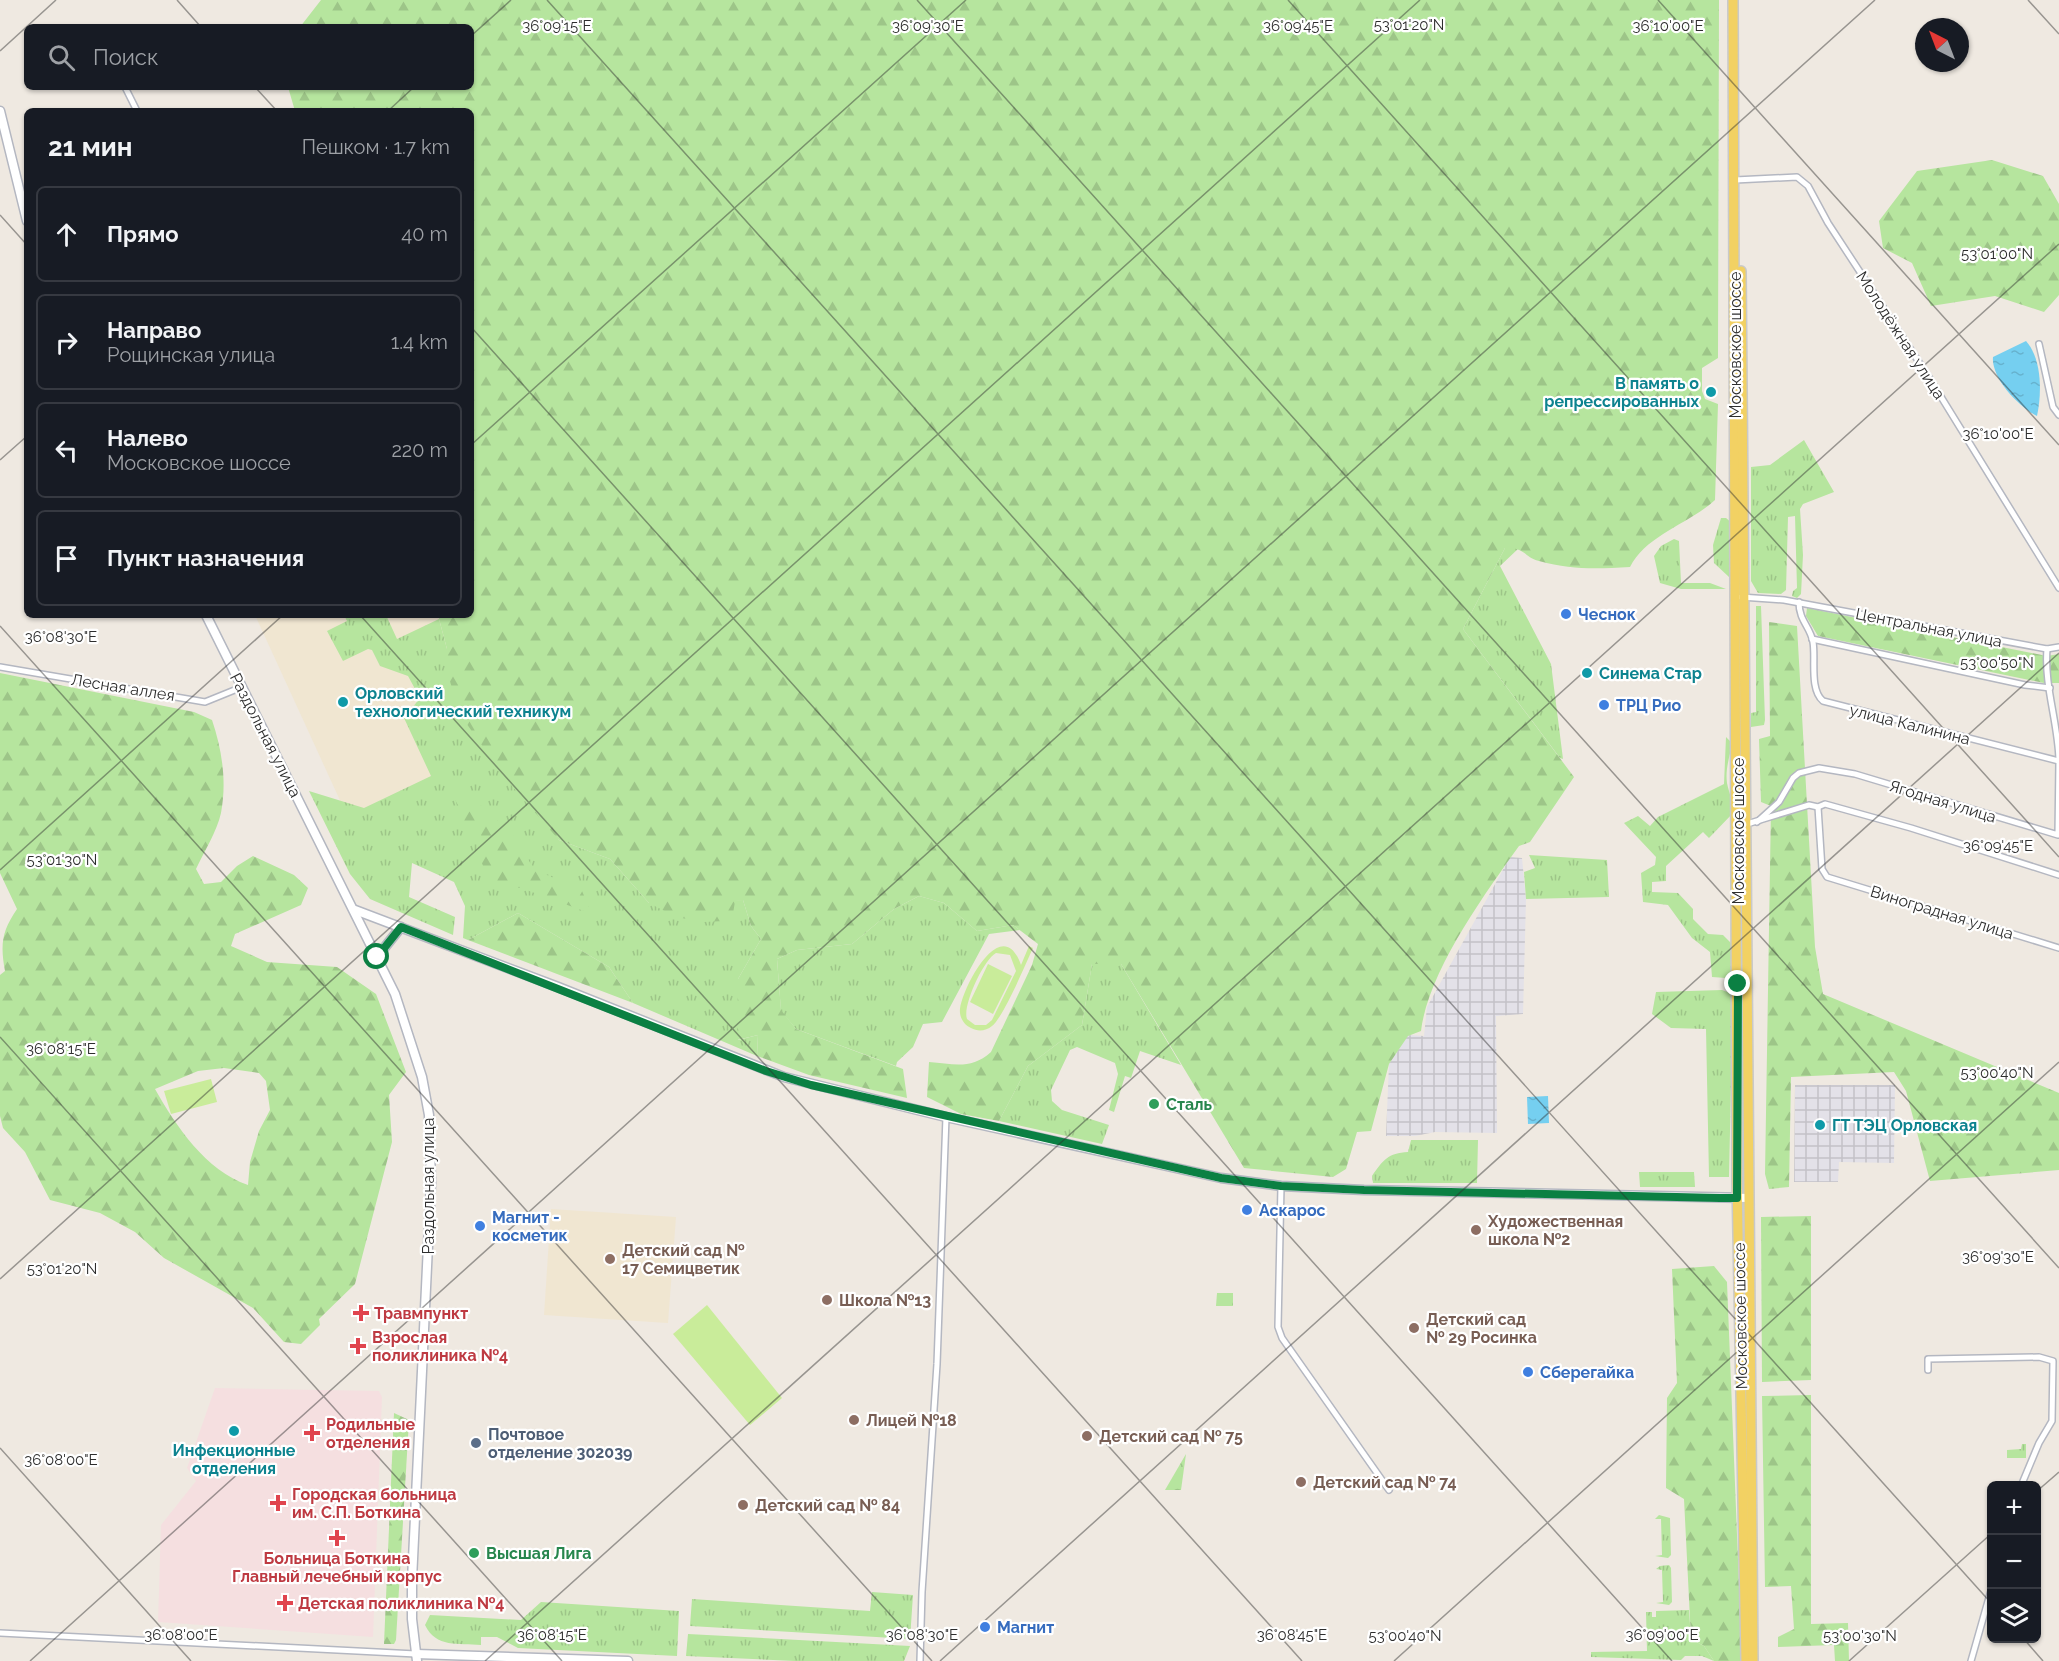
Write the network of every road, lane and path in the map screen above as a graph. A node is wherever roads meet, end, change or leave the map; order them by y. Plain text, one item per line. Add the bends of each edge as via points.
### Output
1 (1733, 0) edge
2 (1740, 0) edge
3 (126, 90) edge
4 (136, 108) edge
5 (0, 111) edge
6 (1738, 180) junction
7 (24, 209) edge
8 (2039, 344) dead end
9 (2059, 415) edge
10 (2059, 588) edge
11 (1741, 597) junction
12 (1799, 602) junction
13 (208, 618) edge
14 (1812, 640) junction
15 (2059, 647) edge
16 (2047, 649) junction
17 (0, 667) edge
18 (242, 687) junction
19 (2050, 688) junction
20 (2059, 761) edge
21 (1818, 807) junction
22 (1757, 822) junction
23 (1747, 824) junction
24 (2058, 835) edge
25 (2059, 875) edge
26 (355, 910) junction
27 (401, 927) junction
28 (2059, 948) edge
29 (377, 957) junction
30 (946, 1117) junction
31 (1281, 1186) junction
32 (1737, 1198) junction
33 (1749, 1198) junction
34 (1928, 1370) dead end
35 (2022, 1481) edge
36 (1389, 1490) dead end
37 (1991, 1589) edge
38 (0, 1633) edge
39 (417, 1657) edge
40 (628, 1661) edge
41 (920, 1661) edge
42 (1746, 1661) edge
43 (1753, 1661) edge
44 (1971, 1661) edge

1 - 6 main road, Московское шоссе
2 - 6 main road, Московское шоссе
3 - 4 street
5 - 7 main road
6 - 10 street, Молодёжная улица via 1797,177 1808,186
6 - 11 main road, Московское шоссе
8 - 9 street
11 - 12 street, Центральная улица
11 - 23 main road, Московское шоссе
11 - 32 main road, Московское шоссе
12 - 14 street via 1800,618
12 - 16 street, Центральная улица
13 - 18 main road, Раздольная улица
14 - 19 street
14 - 20 street, улица Калинина via 1816,689 1822,701
15 - 16 street, Центральная улица
16 - 19 street
17 - 18 street, Лесная аллея via 205,702
18 - 26 main road, Раздольная улица
19 - 20 street
20 - 24 street
21 - 22 street via 1809,805
21 - 25 street via 1825,804 1867,815
21 - 28 street, Виноградная улица via 1825,876
22 - 23 street
22 - 24 street, Ягодная улица via 1779,802 1786,786 1799,773 1826,768
23 - 33 main road, Московское шоссе
26 - 27 main road
26 - 29 main road, Раздольная улица
27 - 29 main road
27 - 30 main road via 784,1077
29 - 39 main road, Раздольная улица via 400,1009 422,1077 429,1115 428,1283 412,1580
30 - 31 main road via 1221,1178
30 - 41 street
31 - 32 main road
31 - 36 street via 1278,1327
32 - 33 main road
32 - 42 main road, Московское шоссе
33 - 43 main road, Московское шоссе
34 - 35 street via 1928,1359 2039,1357 2053,1361 2052,1421
37 - 44 street
38 - 39 street
39 - 40 main road

